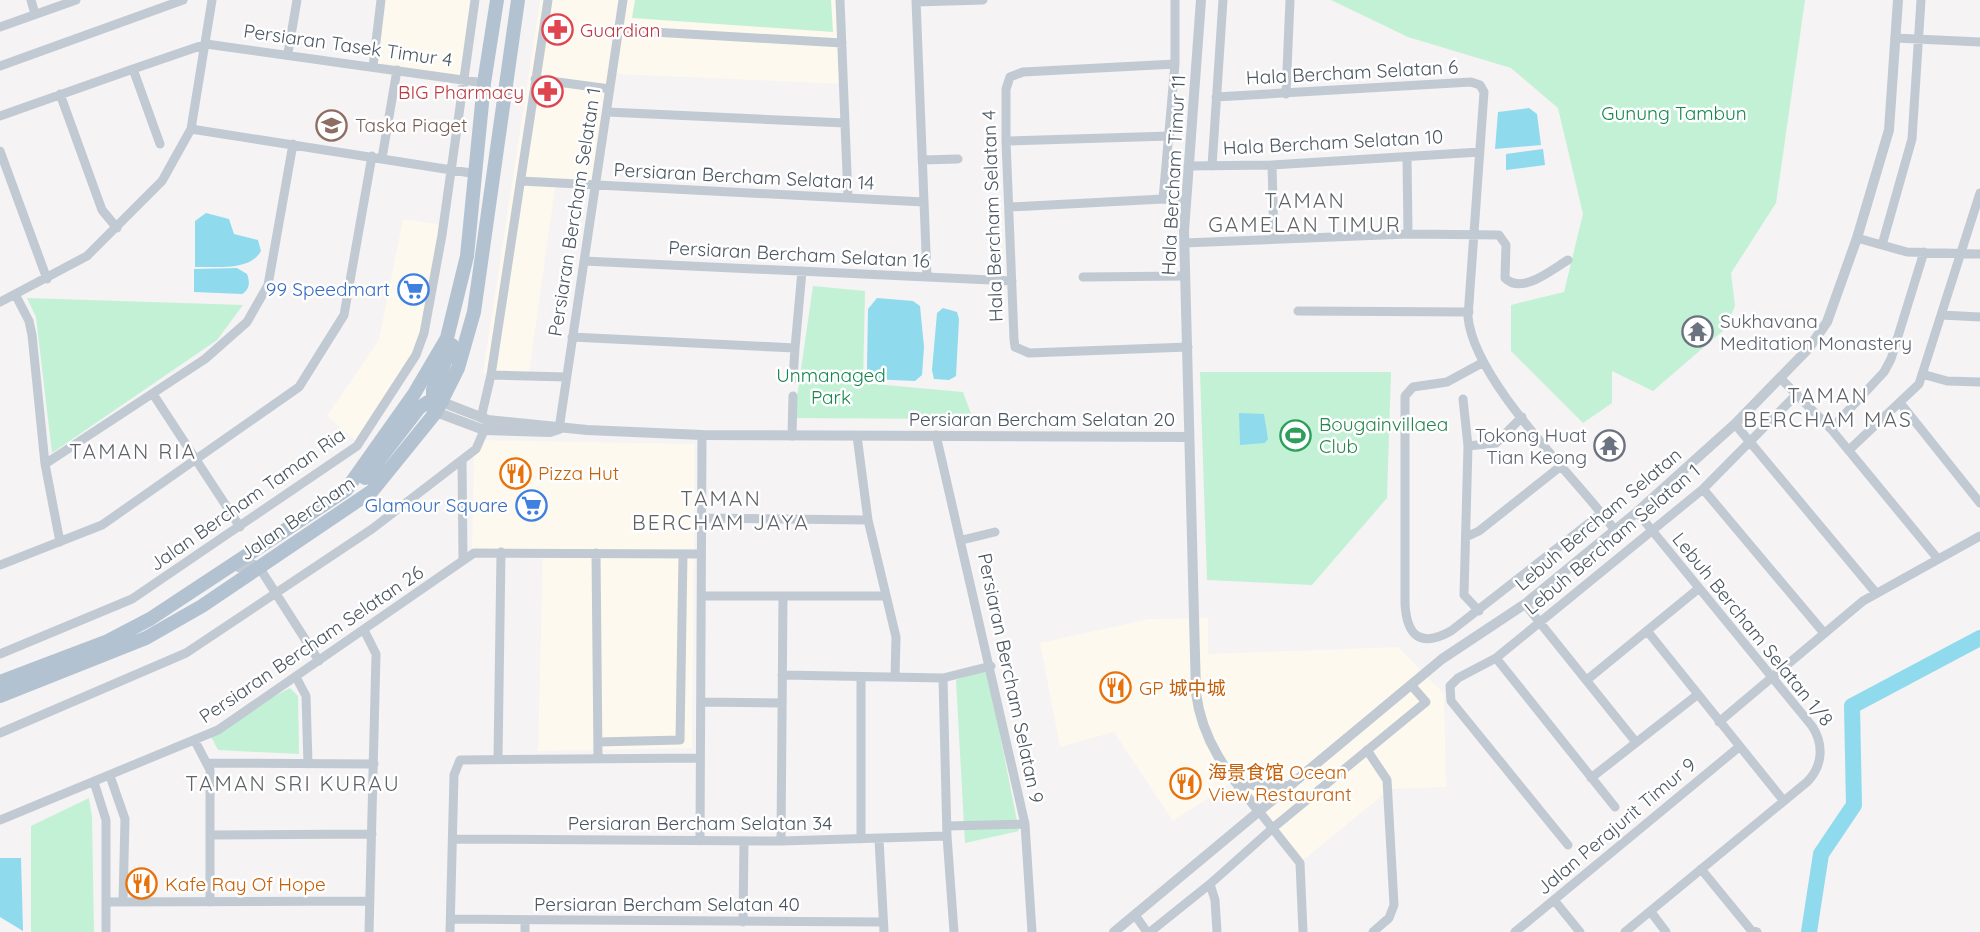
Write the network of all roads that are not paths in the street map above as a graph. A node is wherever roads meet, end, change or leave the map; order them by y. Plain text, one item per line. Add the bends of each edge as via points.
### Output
1 (31, 0) edge
2 (76, 0) edge
3 (183, 0) edge
4 (212, 0) edge
5 (297, 0) edge
6 (381, 0) edge
7 (474, 0) edge
8 (497, 0) edge
9 (518, 0) edge
10 (548, 0) edge
11 (623, 0) edge
12 (840, 0) edge
13 (983, 0) edge
14 (1175, 0) edge
15 (1201, 0) edge
16 (1223, 0) edge
17 (1290, 0) edge
18 (1898, 0) edge
19 (1921, 0) edge
20 (916, 1) edge
21 (36, 14) junction
22 (0, 27) edge
23 (619, 30) junction
24 (1895, 38) junction
25 (1919, 38) junction
26 (1980, 42) edge
27 (842, 43) junction
28 (206, 44) junction
29 (288, 53) junction
30 (1175, 64) junction
31 (0, 66) edge
32 (373, 66) junction
33 (133, 69) junction
34 (397, 71) junction
35 (463, 79) junction
36 (535, 79) junction
37 (484, 83) junction
38 (610, 89) junction
39 (60, 94) junction
40 (1286, 94) junction
41 (1216, 97) junction
42 (607, 112) junction
43 (0, 116) edge
44 (845, 123) junction
45 (191, 129) junction
46 (1170, 136) junction
47 (1006, 141) junction
48 (160, 144) dead end
49 (293, 144) junction
50 (0, 150) edge
51 (1480, 152) junction
52 (377, 157) junction
53 (1407, 158) junction
54 (958, 159) dead end
55 (922, 160) junction
56 (1272, 165) junction
57 (1188, 166) junction
58 (1212, 166) junction
59 (451, 169) junction
60 (477, 174) junction
61 (493, 177) junction
62 (521, 181) junction
63 (595, 187) junction
64 (1980, 193) edge
65 (848, 198) junction
66 (1161, 200) junction
67 (1186, 201) junction
68 (924, 202) junction
69 (1010, 206) junction
70 (117, 228) junction
71 (1408, 234) junction
72 (1474, 234) junction
73 (1274, 237) junction
74 (1857, 238) junction
75 (1184, 243) junction
76 (1881, 245) junction
77 (1924, 252) junction
78 (1960, 253) junction
79 (1980, 254) edge
80 (1568, 260) dead end
81 (584, 261) junction
82 (802, 271) junction
83 (1185, 276) junction
84 (927, 277) junction
85 (1083, 278) dead end
86 (47, 279) junction
87 (1012, 281) junction
88 (15, 294) junction
89 (0, 302) edge
90 (456, 306) junction
91 (1298, 311) dead end
92 (1469, 312) junction
93 (1941, 316) junction
94 (1980, 317) edge
95 (572, 337) junction
96 (1188, 347) junction
97 (795, 348) junction
98 (1482, 363) junction
99 (1922, 374) junction
100 (491, 375) junction
101 (566, 377) junction
102 (1780, 378) junction
103 (793, 379) dead end
104 (1980, 382) edge
105 (153, 394) junction
106 (1797, 394) junction
107 (793, 396) dead end
108 (1463, 399) dead end
109 (1901, 404) junction
110 (437, 405) junction
111 (1522, 417) junction
112 (484, 423) junction
113 (1735, 424) junction
114 (559, 429) junction
115 (1831, 429) junction
116 (702, 435) junction
117 (936, 435) junction
118 (792, 436) junction
119 (857, 436) junction
120 (1189, 437) junction
121 (1750, 442) junction
122 (1468, 446) junction
123 (1850, 450) junction
124 (462, 460) junction
125 (197, 461) junction
126 (45, 464) junction
127 (1561, 466) junction
128 (1703, 489) junction
129 (346, 490) junction
130 (1980, 503) edge
131 (1637, 512) junction
132 (1602, 513) junction
133 (702, 518) junction
134 (868, 520) junction
135 (240, 527) junction
136 (1614, 529) junction
137 (1651, 530) junction
138 (995, 532) dead end
139 (1980, 536) edge
140 (1466, 537) junction
141 (962, 540) junction
142 (60, 542) junction
143 (501, 552) junction
144 (596, 553) junction
145 (683, 554) junction
146 (701, 554) junction
147 (1938, 558) junction
148 (463, 559) junction
149 (0, 565) edge
150 (259, 566) junction
151 (216, 577) junction
152 (1698, 589) junction
153 (1876, 593) junction
154 (277, 594) junction
155 (702, 596) junction
156 (783, 596) junction
157 (886, 596) junction
158 (1525, 604) junction
159 (1479, 611) junction
160 (1541, 621) junction
161 (364, 630) junction
162 (1648, 632) junction
163 (1825, 632) junction
164 (0, 654) edge
165 (1496, 658) junction
166 (319, 661) junction
167 (991, 666) junction
168 (782, 675) junction
169 (296, 677) junction
170 (861, 677) junction
171 (895, 677) junction
172 (1772, 677) junction
173 (943, 678) junction
174 (1588, 679) junction
175 (0, 682) edge
176 (1411, 685) junction
177 (1697, 695) junction
178 (0, 696) edge
179 (701, 702) junction
180 (782, 703) junction
181 (681, 716) junction
182 (701, 716) junction
183 (1719, 722) junction
184 (0, 733) edge
185 (195, 741) junction
186 (1636, 741) junction
187 (597, 742) junction
188 (1739, 747) junction
189 (1367, 750) junction
190 (498, 758) junction
191 (597, 758) junction
192 (700, 758) junction
193 (208, 764) junction
194 (308, 764) junction
195 (374, 764) junction
196 (110, 776) junction
197 (1231, 778) junction
198 (1591, 778) junction
199 (94, 782) junction
200 (1286, 786) junction
201 (1783, 800) junction
202 (1615, 807) dead end
203 (1258, 810) junction
204 (0, 820) edge
205 (1025, 824) junction
206 (1273, 827) junction
207 (947, 831) junction
208 (372, 834) junction
209 (210, 835) junction
210 (454, 839) junction
211 (861, 839) junction
212 (879, 839) junction
213 (700, 841) junction
214 (744, 841) junction
215 (781, 841) junction
216 (1568, 845) dead end
217 (1701, 869) junction
218 (1210, 884) junction
219 (1554, 900) junction
220 (370, 901) junction
221 (106, 902) junction
222 (123, 902) junction
223 (210, 902) junction
224 (1651, 912) junction
225 (1135, 915) junction
226 (451, 919) junction
227 (525, 920) junction
228 (743, 922) junction
229 (884, 927) edge
230 (106, 932) edge
231 (369, 932) edge
232 (450, 932) edge
233 (525, 932) edge
234 (954, 932) edge
235 (1032, 932) edge
236 (1114, 932) edge
237 (1149, 932) edge
238 (1217, 932) edge
239 (1303, 932) edge
240 (1373, 932) edge
241 (1516, 932) edge
242 (1580, 932) edge
243 (1625, 932) edge
244 (1666, 932) edge
245 (1757, 932) edge

1 - 21 street
2 - 21 street
3 - 31 street
4 - 28 street
5 - 29 street
6 - 32 street
7 - 35 street, Jalan Bercham Taman Ria
8 - 37 main road, Jalan Bercham
9 - 61 main road, Jalan Bercham
10 - 36 street
11 - 23 street, Persiaran Bercham Selatan 1
12 - 27 street
13 - 20 street
14 - 30 street
15 - 57 street, Hala Bercham Timur 11
16 - 41 street
17 - 40 street
18 - 24 street, Lebuh Bercham Selatan
19 - 25 street
20 - 55 street
21 - 22 street
23 - 27 street
23 - 38 street, Persiaran Bercham Selatan 1
24 - 25 street
24 - 74 street, Lebuh Bercham Selatan via 1889,131
25 - 26 street
25 - 76 street via 1912,139
27 - 44 street
28 - 29 street, Persiaran Tasek Timur 4
28 - 33 street
28 - 45 street
29 - 32 street, Persiaran Tasek Timur 4
30 - 46 street
30 - 47 street, Hala Bercham Selatan 4 via 1016,73 1007,82
32 - 34 street, Persiaran Tasek Timur 4
33 - 39 street
33 - 48 street
34 - 35 street, Persiaran Tasek Timur 4
34 - 52 street
35 - 37 street, Persiaran Tasek Timur 4
35 - 59 street, Jalan Bercham Taman Ria
36 - 38 street
36 - 62 street
37 - 60 main road, Jalan Bercham
37 - 61 main road via 492,97 489,162
38 - 42 street, Persiaran Bercham Selatan 1
39 - 43 street
39 - 70 street via 102,210
40 - 41 street, Hala Bercham Selatan 6
40 - 51 street, Hala Bercham Selatan 6 via 1471,82 1484,92
41 - 58 street
42 - 44 street
42 - 63 street, Persiaran Bercham Selatan 1
44 - 65 street
45 - 49 street
45 - 70 street via 162,181
46 - 47 street
46 - 66 street
47 - 69 street, Hala Bercham Selatan 4
49 - 52 street
49 - 105 street via 266,294 232,338
50 - 86 street
51 - 53 street, Hala Bercham Selatan 10
51 - 72 street
52 - 59 street
52 - 125 street via 339,327 292,395
53 - 56 street, Hala Bercham Selatan 10
53 - 71 street
54 - 55 street
55 - 68 street
56 - 58 street, Hala Bercham Selatan 10
56 - 73 street
57 - 58 street, Hala Bercham Selatan 10
57 - 67 street, Hala Bercham Timur 11
59 - 60 street
59 - 135 street, Jalan Bercham Taman Ria via 416,355 357,446
60 - 90 main road, Jalan Bercham
61 - 110 main road, Jalan Bercham via 474,312 458,368
62 - 63 street, Persiaran Bercham Selatan 14
62 - 100 street
63 - 65 street, Persiaran Bercham Selatan 14
63 - 81 street, Persiaran Bercham Selatan 1
64 - 78 street
65 - 68 street, Persiaran Bercham Selatan 14
66 - 67 street
66 - 69 street
67 - 75 street, Hala Bercham Timur 11
68 - 84 street
69 - 87 street, Hala Bercham Selatan 4
70 - 86 street via 87,257
71 - 72 street
71 - 73 street
72 - 80 street via 1499,235 1503,240 1502,270 1511,284 1537,278
72 - 92 street
73 - 75 street
74 - 76 street
74 - 102 street, Lebuh Bercham Selatan via 1827,323
75 - 83 street, Hala Bercham Timur 11
76 - 77 street
77 - 78 street
77 - 115 street via 1891,359
78 - 79 street
78 - 93 street
81 - 82 street, Persiaran Bercham Selatan 16
81 - 95 street, Persiaran Bercham Selatan 1
82 - 84 street, Persiaran Bercham Selatan 16
82 - 97 street
83 - 85 street
83 - 96 street, Hala Bercham Timur 11
84 - 87 street, Persiaran Bercham Selatan 16
86 - 88 street
87 - 96 street, Hala Bercham Selatan 4 via 1014,339 1021,352
88 - 89 street
88 - 126 street via 32,335
90 - 110 main road via 454,337 435,383
90 - 129 main road, Jalan Bercham via 447,338 433,363
91 - 92 street
92 - 98 street via 1472,342
93 - 94 street
93 - 99 street
95 - 97 street
95 - 101 street, Persiaran Bercham Selatan 1
96 - 120 street, Hala Bercham Timur 11
97 - 103 street
98 - 111 street
98 - 159 street via 1447,382 1413,387 1405,396 1405,612 1412,631 1423,639 1441,636
99 - 104 street via 1947,381
99 - 109 street
100 - 101 street
100 - 112 street
101 - 114 street, Persiaran Bercham Selatan 1
102 - 106 street
102 - 113 street, Lebuh Bercham Selatan
105 - 125 street
105 - 126 street
106 - 115 street
106 - 121 street, Lebuh Bercham Selatan 1
107 - 118 street
108 - 122 street
109 - 123 street
109 - 130 street
110 - 112 street
110 - 129 main road via 415,412 362,481
110 - 150 main road, Jalan Bercham via 372,491
111 - 122 street via 1496,443
111 - 127 street
112 - 114 street via 550,432
112 - 124 street via 480,444
113 - 121 street
113 - 131 street, Lebuh Bercham Selatan
114 - 116 street, Persiaran Bercham Selatan 20
115 - 123 street
116 - 118 street, Persiaran Bercham Selatan 20
116 - 133 street
117 - 119 street, Persiaran Bercham Selatan 20
117 - 120 street, Persiaran Bercham Selatan 20
117 - 141 street, Persiaran Bercham Selatan 9
118 - 119 street, Persiaran Bercham Selatan 20
119 - 134 street
120 - 197 street, Hala Bercham Timur 11 via 1196,693 1206,736
121 - 128 street, Lebuh Bercham Selatan 1
121 - 153 street
122 - 140 street
123 - 147 street
124 - 148 street
124 - 154 street
125 - 135 street
125 - 142 street via 102,525
126 - 142 street
127 - 132 street
127 - 140 street
128 - 137 street, Lebuh Bercham Selatan 1
128 - 163 street
129 - 151 main road, Jalan Bercham
131 - 136 street, Lebuh Bercham Selatan
131 - 137 street, Lebuh Bercham Selatan 1/8
132 - 136 street
132 - 159 street
133 - 134 street
133 - 146 street
134 - 157 street
135 - 164 street, Jalan Bercham Taman Ria via 132,599
136 - 158 street, Lebuh Bercham Selatan
137 - 152 street, Lebuh Bercham Selatan 1/8
137 - 160 street, Lebuh Bercham Selatan 1
138 - 141 street
139 - 147 street
140 - 159 street via 1464,595
141 - 167 street, Persiaran Bercham Selatan 9
142 - 149 street
143 - 144 street
143 - 148 street, Persiaran Bercham Selatan 26 via 481,552
143 - 190 street
144 - 145 street
144 - 187 street
145 - 146 street
145 - 181 street
146 - 155 street
147 - 153 street
148 - 161 street, Persiaran Bercham Selatan 26
150 - 151 street via 249,562
150 - 154 street
150 - 178 main road, Jalan Bercham via 146,639
151 - 175 main road, Jalan Bercham via 108,641
152 - 162 street
152 - 172 street, Lebuh Bercham Selatan 1/8
153 - 163 street
154 - 166 street
154 - 184 street via 169,663
155 - 156 street
155 - 179 street
156 - 157 street
156 - 168 street
157 - 171 street via 896,637
158 - 160 street
158 - 176 street, Lebuh Bercham Selatan
160 - 165 street, Lebuh Bercham Selatan 1
160 - 174 street
161 - 166 street, Persiaran Bercham Selatan 26
161 - 195 street via 376,654
162 - 174 street
162 - 177 street
163 - 172 street
165 - 198 street
165 - 216 street, Lebuh Bercham Selatan 1 via 1454,681 1451,701
166 - 169 street, Persiaran Bercham Selatan 26
167 - 173 street
167 - 205 street, Persiaran Bercham Selatan 9
168 - 170 street
168 - 180 street
169 - 185 street, Persiaran Bercham Selatan 26
169 - 194 street via 306,696
170 - 171 street
170 - 211 street
171 - 173 street
172 - 183 street
172 - 201 street, Lebuh Bercham Selatan 1/8 via 1820,739 1812,776
173 - 207 street
174 - 186 street
176 - 189 street via 1426,702
176 - 200 street, Lebuh Bercham Selatan
177 - 183 street
177 - 186 street
179 - 180 street
179 - 182 street
180 - 215 street
181 - 182 street
181 - 187 street via 679,742
182 - 192 street
183 - 188 street
185 - 193 street
185 - 196 street, Persiaran Bercham Selatan 26
186 - 198 street
187 - 191 street
188 - 201 street
188 - 219 street, Jalan Perajurit Timur 9
189 - 206 street
189 - 240 street via 1387,780 1394,905 1390,918
190 - 191 street
190 - 210 street via 465,758 456,764
191 - 192 street
192 - 213 street
193 - 194 street
193 - 209 street
194 - 195 street
195 - 208 street
196 - 199 street, Persiaran Bercham Selatan 26
196 - 222 street via 125,819
197 - 200 street via 1257,786
197 - 203 street, Hala Bercham Timur 11
198 - 202 street
199 - 204 street, Persiaran Bercham Selatan 26
199 - 221 street via 107,820
200 - 203 street, Lebuh Bercham Selatan
201 - 217 street, Lebuh Bercham Selatan 1/8
203 - 206 street
203 - 225 street, Lebuh Bercham Selatan
205 - 207 street, Persiaran Bercham Selatan 34
205 - 235 street, Persiaran Bercham Selatan 9
206 - 218 street
206 - 239 street via 1300,863
207 - 212 street, Persiaran Bercham Selatan 34
207 - 234 street
208 - 209 street
208 - 220 street
209 - 223 street
210 - 213 street, Persiaran Bercham Selatan 34
210 - 226 street
211 - 212 street, Persiaran Bercham Selatan 34
211 - 215 street, Persiaran Bercham Selatan 34
212 - 229 street
213 - 214 street, Persiaran Bercham Selatan 34
214 - 215 street, Persiaran Bercham Selatan 34
214 - 228 street
217 - 224 street, Lebuh Bercham Selatan 1/8
217 - 245 street
218 - 237 street
218 - 238 street
219 - 241 street, Jalan Perajurit Timur 9
219 - 242 street
220 - 223 street
220 - 231 street
221 - 222 street
221 - 230 street
222 - 223 street
224 - 243 street, Lebuh Bercham Selatan 1/8
224 - 244 street
225 - 236 street, Lebuh Bercham Selatan
225 - 237 street
226 - 227 street, Persiaran Bercham Selatan 40
226 - 232 street
227 - 228 street, Persiaran Bercham Selatan 40
227 - 233 street
228 - 229 street, Persiaran Bercham Selatan 40

